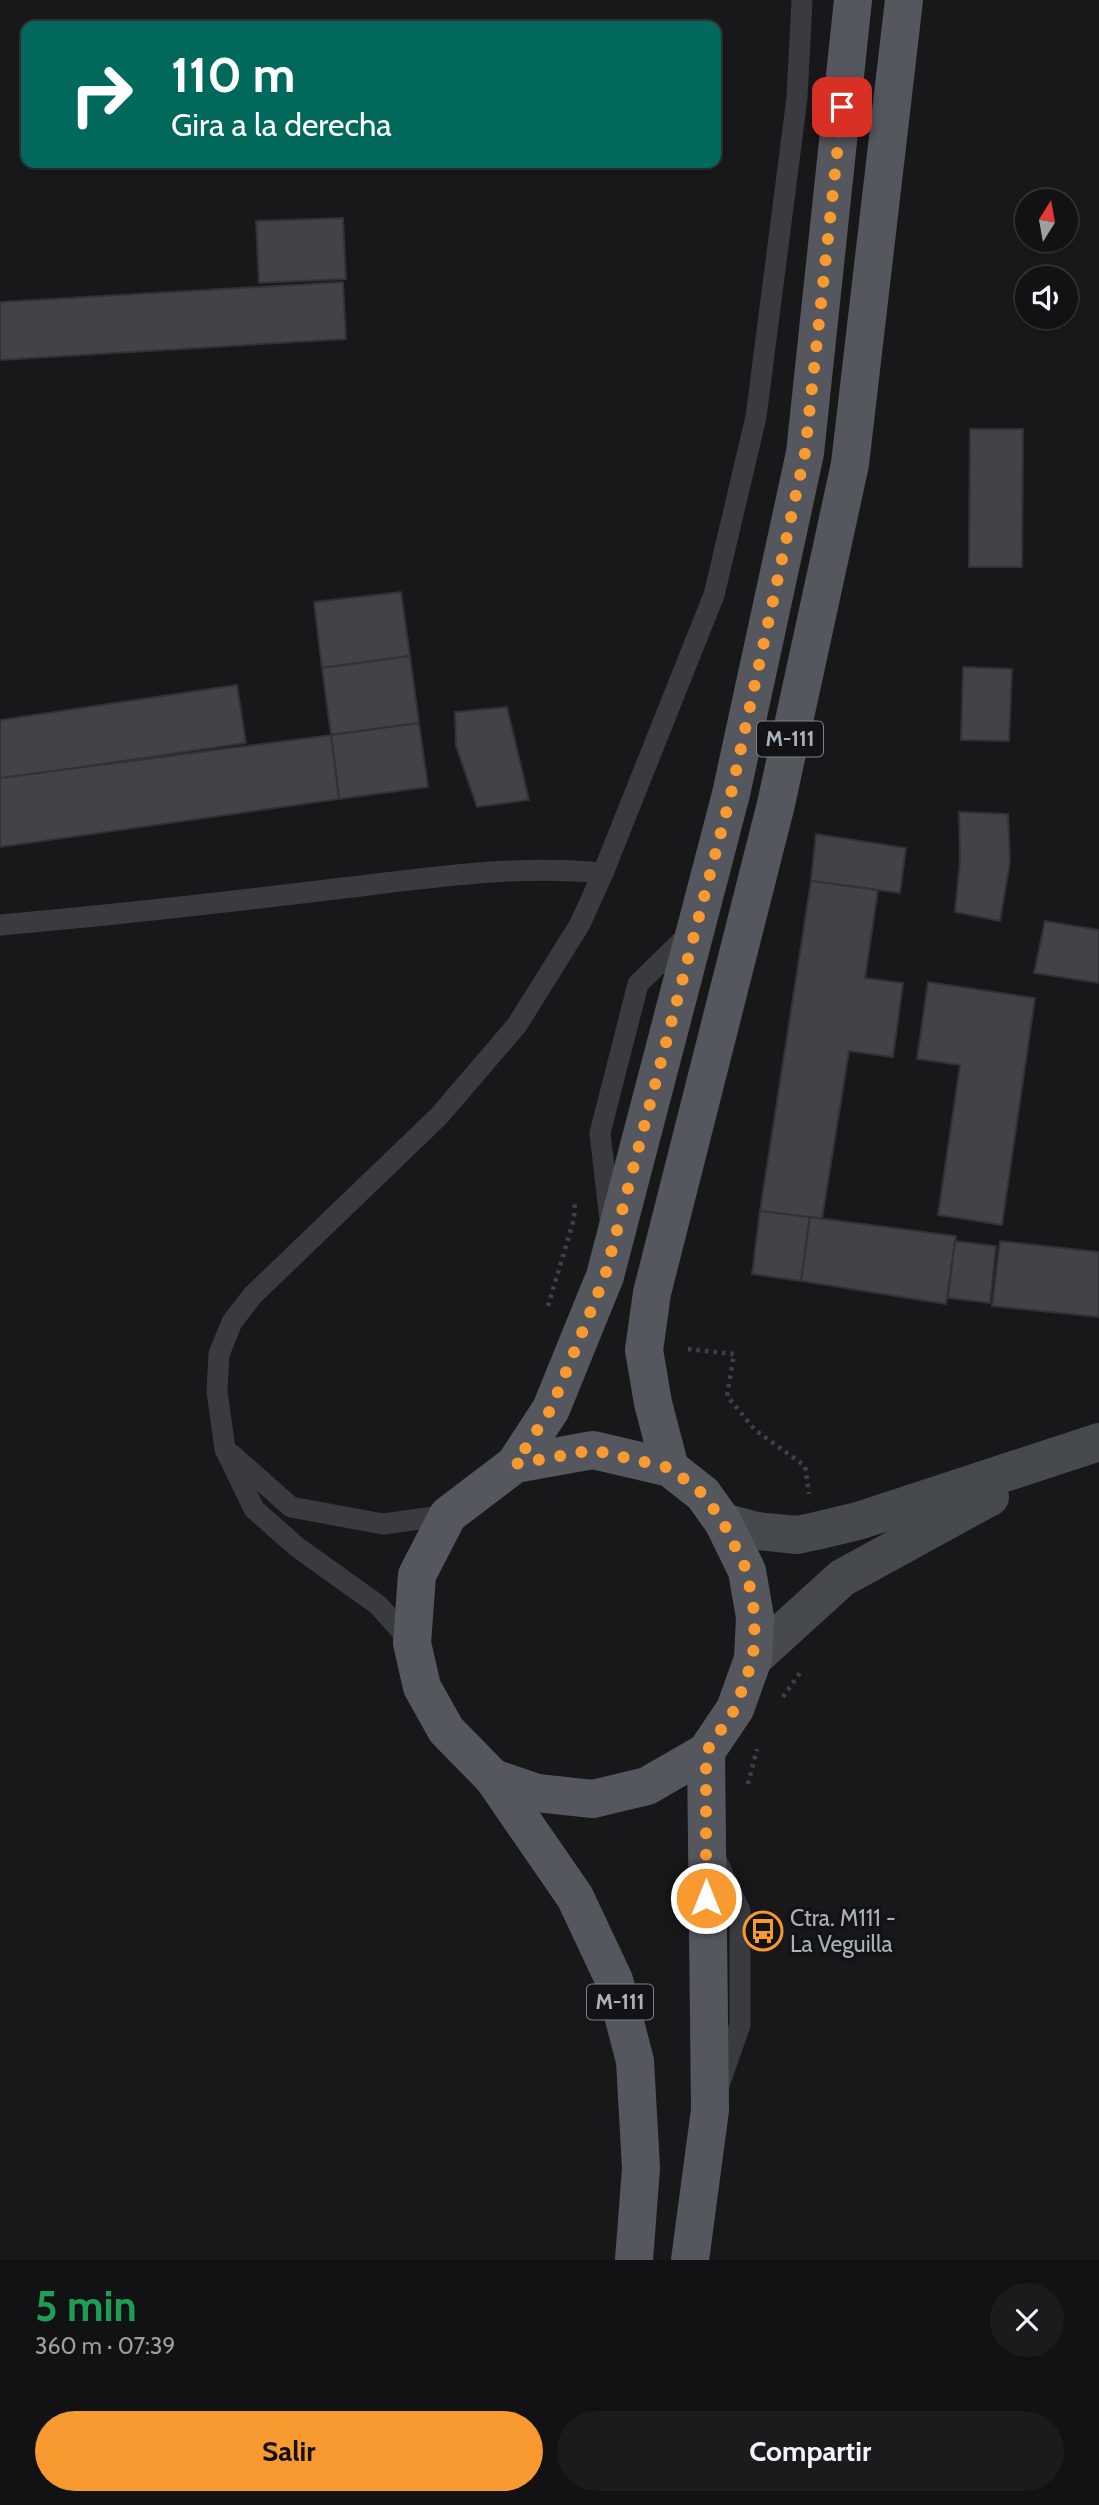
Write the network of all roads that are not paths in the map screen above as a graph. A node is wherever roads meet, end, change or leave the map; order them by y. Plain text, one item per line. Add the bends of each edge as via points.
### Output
1 (802, 0) edge
2 (853, 0) edge
3 (904, 0) edge
4 (603, 873) junction
5 (0, 925) edge
6 (1086, 1447) edge
7 (225, 1449) junction
8 (515, 1464) junction
9 (670, 1468) junction
10 (448, 1516) junction
11 (723, 1522) junction
12 (412, 1643) junction
13 (753, 1659) junction
14 (706, 1752) junction
15 (493, 1777) junction
16 (634, 2260) edge
17 (690, 2260) edge

1 - 4 lane via 797,98 757,417 714,595
2 - 8 main road, M-111 via 805,453 731,794 605,1276 551,1409
3 - 9 main road, M-111 via 850,464 776,804 652,1293 644,1350
4 - 5 lane via 561,869 474,873
4 - 7 lane via 580,924 517,1025 439,1116 253,1294 232,1322 219,1354 216,1391
6 - 11 main road via 817,1531 797,1535
6 - 13 main road via 842,1578
7 - 10 lane via 291,1507 383,1524
7 - 12 lane via 254,1509 297,1547 378,1605
8 - 9 main road, M-111 via 593,1450
8 - 10 main road, M-111
9 - 11 main road, M-111 via 703,1494
10 - 12 main road, M-111 via 416,1574
11 - 13 main road, M-111 via 747,1571 755,1617
12 - 15 main road, M-111 via 422,1688 446,1730
13 - 14 main road, M-111 via 735,1709
14 - 15 main road, M-111 via 647,1786 593,1799 537,1793
14 - 17 main road via 710,2110
15 - 16 main road, M-111 via 575,1897 614,1980 635,2061 641,2168

